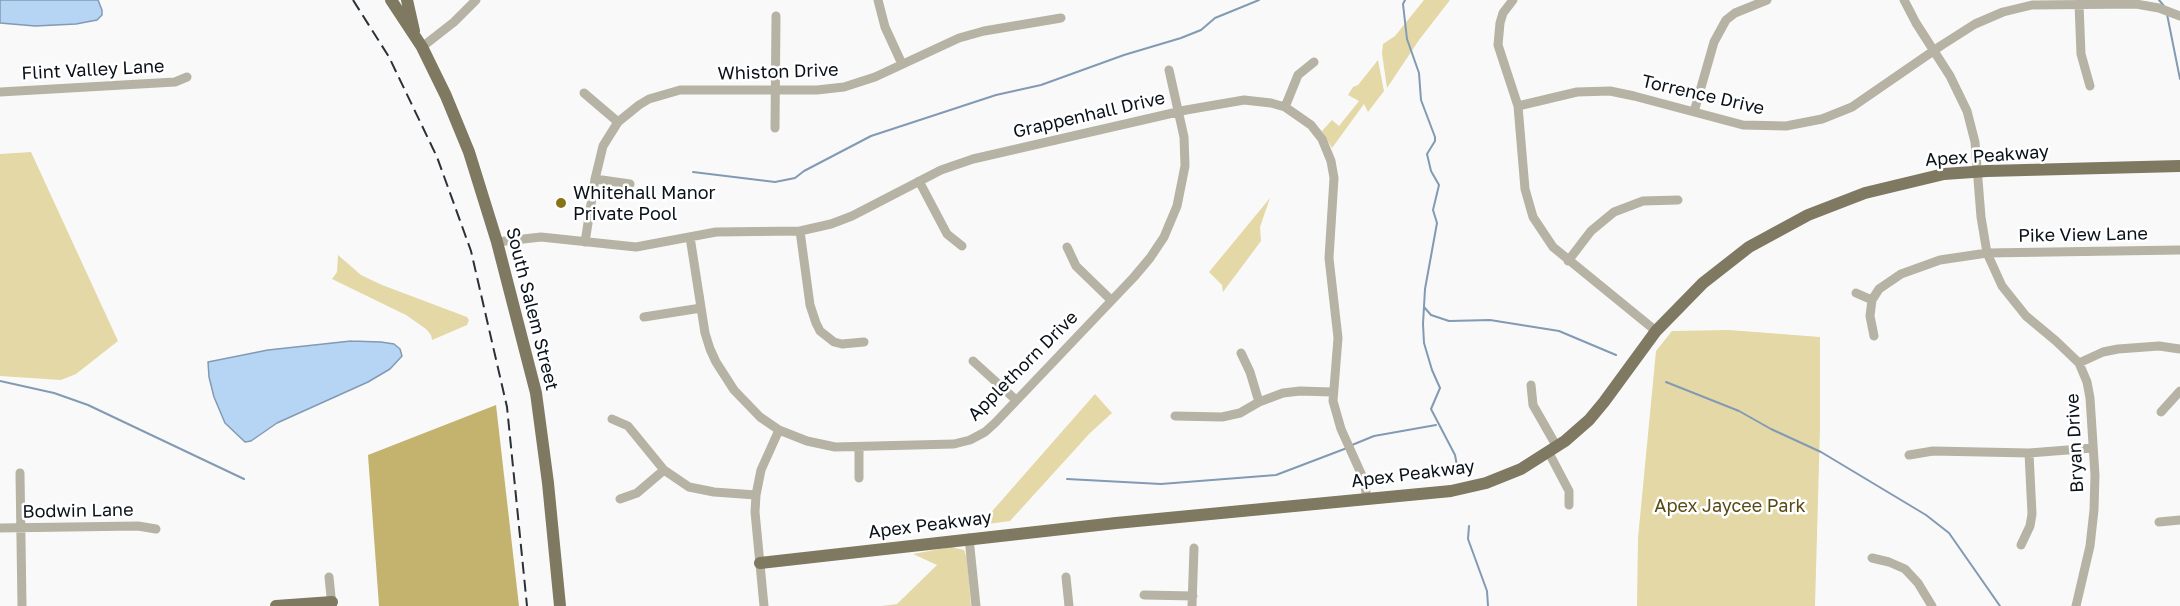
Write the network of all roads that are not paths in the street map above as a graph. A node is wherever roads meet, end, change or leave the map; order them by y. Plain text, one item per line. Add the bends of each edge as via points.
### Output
1 (391, 0) edge
2 (406, 0) edge
3 (476, 0) edge
4 (878, 0) edge
5 (1512, 0) edge
6 (1767, 0) edge
7 (1904, 0) edge
8 (2079, 4) junction
9 (776, 16) dead end
10 (2180, 16) edge
11 (1061, 18) dead end
12 (418, 41) junction
13 (1934, 50) junction
14 (1314, 62) dead end
15 (902, 64) junction
16 (1169, 70) dead end
17 (187, 77) dead end
18 (2090, 86) dead end
19 (776, 90) junction
20 (0, 92) edge
21 (584, 93) dead end
22 (1518, 106) junction
23 (1285, 107) junction
24 (1178, 112) junction
25 (1694, 112) junction
26 (618, 122) junction
27 (775, 128) dead end
28 (2180, 166) edge
29 (1977, 171) junction
30 (595, 179) junction
31 (919, 181) junction
32 (630, 184) dead end
33 (1678, 200) dead end
34 (800, 231) junction
35 (690, 237) junction
36 (497, 242) junction
37 (585, 242) junction
38 (962, 246) dead end
39 (1067, 247) dead end
40 (2180, 250) edge
41 (1987, 253) junction
42 (1568, 261) junction
43 (1856, 293) dead end
44 (1111, 300) junction
45 (1872, 300) junction
46 (701, 308) junction
47 (644, 317) dead end
48 (1656, 331) junction
49 (1874, 336) dead end
50 (864, 342) dead end
51 (2180, 349) edge
52 (1241, 353) dead end
53 (973, 361) dead end
54 (2079, 363) junction
55 (1530, 385) dead end
56 (2180, 391) edge
57 (1332, 392) junction
58 (1016, 400) junction
59 (1259, 402) junction
60 (2161, 412) dead end
61 (1175, 416) dead end
62 (612, 419) dead end
63 (779, 430) junction
64 (859, 448) junction
65 (2093, 448) junction
66 (1553, 450) junction
67 (2029, 453) junction
68 (1909, 455) dead end
69 (664, 470) junction
70 (20, 473) dead end
71 (859, 478) dead end
72 (756, 495) junction
73 (620, 499) dead end
74 (1367, 499) junction
75 (1569, 505) dead end
76 (2180, 520) edge
77 (2159, 522) dead end
78 (0, 528) edge
79 (20, 528) junction
80 (156, 529) dead end
81 (969, 538) junction
82 (2021, 545) dead end
83 (1194, 548) dead end
84 (1872, 558) dead end
85 (760, 563) junction
86 (1066, 576) dead end
87 (329, 577) dead end
88 (1144, 595) dead end
89 (1192, 601) edge
90 (332, 604) edge
91 (22, 606) edge
92 (276, 606) edge
93 (560, 606) edge
94 (764, 606) edge
95 (976, 606) edge
96 (1069, 606) edge
97 (1932, 606) edge
98 (2076, 606) edge

1 - 12 main road, South Salem Street
2 - 12 main road, South Salem Street
3 - 12 street via 454,22
4 - 15 street
5 - 22 street via 1503,13 1498,36 1500,55
6 - 25 street via 1726,20 1714,42
7 - 13 street, Bryan Drive
8 - 10 street, Torrence Drive via 2150,5
8 - 13 street, Torrence Drive via 2031,5 2003,12
8 - 18 street via 2080,54
9 - 19 street
11 - 15 street, Whiston Drive via 971,34
12 - 36 main road, South Salem Street via 469,152
13 - 25 street, Torrence Drive via 1861,102 1822,119 1760,127
13 - 29 street, Bryan Drive via 1967,111
14 - 23 street via 1299,75
15 - 19 street, Whiston Drive via 844,87
16 - 24 street, Applethorn Drive
17 - 20 street, Flint Valley Lane via 175,82
19 - 26 street, Whiston Drive via 669,92 639,105
19 - 27 street
21 - 26 street
22 - 25 street, Torrence Drive via 1564,94 1598,91 1622,93
22 - 42 street via 1530,209 1545,237
23 - 24 street, Grappenhall Drive via 1244,100
23 - 57 street, Grappenhall Drive via 1317,132 1333,169 1329,258 1338,338
24 - 31 street, Grappenhall Drive via 973,159
24 - 44 street, Applethorn Drive via 1185,166 1174,215 1149,258
26 - 30 street, Whiston Drive via 603,146
28 - 29 main road, Apex Peakway
29 - 41 street, Bryan Drive
29 - 48 main road, Apex Peakway via 1888,186 1808,215 1725,264
30 - 32 street
30 - 37 street, Whiston Drive
31 - 34 street, Grappenhall Drive via 852,216
31 - 38 street via 947,234
33 - 42 street via 1643,201 1614,212 1591,231
34 - 35 street, Grappenhall Drive via 716,232
34 - 50 street via 810,305 820,330 834,342
35 - 37 street, Grappenhall Drive via 636,247
35 - 46 street, Applethorn Drive
36 - 37 street, Grappenhall Drive via 541,237
36 - 93 main road, South Salem Street via 536,393
39 - 44 street via 1076,266
40 - 41 street, Pike View Lane
41 - 45 street, Pike View Lane via 1955,256 1914,268 1889,282
41 - 54 street, Bryan Drive via 2014,302
42 - 48 street
43 - 45 street
44 - 58 street, Applethorn Drive
45 - 49 street
46 - 47 street
46 - 63 street, Applethorn Drive via 710,349 724,377 746,404
48 - 66 main road, Apex Peakway via 1588,420
51 - 54 street via 2118,349
52 - 59 street
53 - 58 street
54 - 65 street, Bryan Drive via 2090,398
55 - 66 street via 1533,405
56 - 60 street
57 - 59 street via 1291,391
57 - 74 street, Grappenhall Drive via 1335,411 1364,480
58 - 64 street, Applethorn Drive via 985,432 963,442
59 - 61 street via 1240,413 1222,417
62 - 69 street via 628,426
63 - 64 street, Applethorn Drive via 826,446
63 - 72 street via 761,470
64 - 71 street
65 - 67 street
65 - 98 street, Bryan Drive via 2094,510
66 - 74 main road, Apex Peakway via 1486,483 1452,491
66 - 75 street via 1569,491
67 - 68 street via 1933,451
67 - 82 street via 2032,514
69 - 72 street via 700,490
69 - 73 street via 638,494
70 - 79 street
72 - 85 street
74 - 81 main road, Apex Peakway
76 - 77 street
78 - 79 street, Bodwin Lane
79 - 80 street, Bodwin Lane
79 - 91 street
81 - 85 main road, Apex Peakway
81 - 95 street
83 - 89 street
84 - 97 street via 1905,569
85 - 94 street
86 - 96 street
87 - 90 street
88 - 89 street
90 - 92 main road

